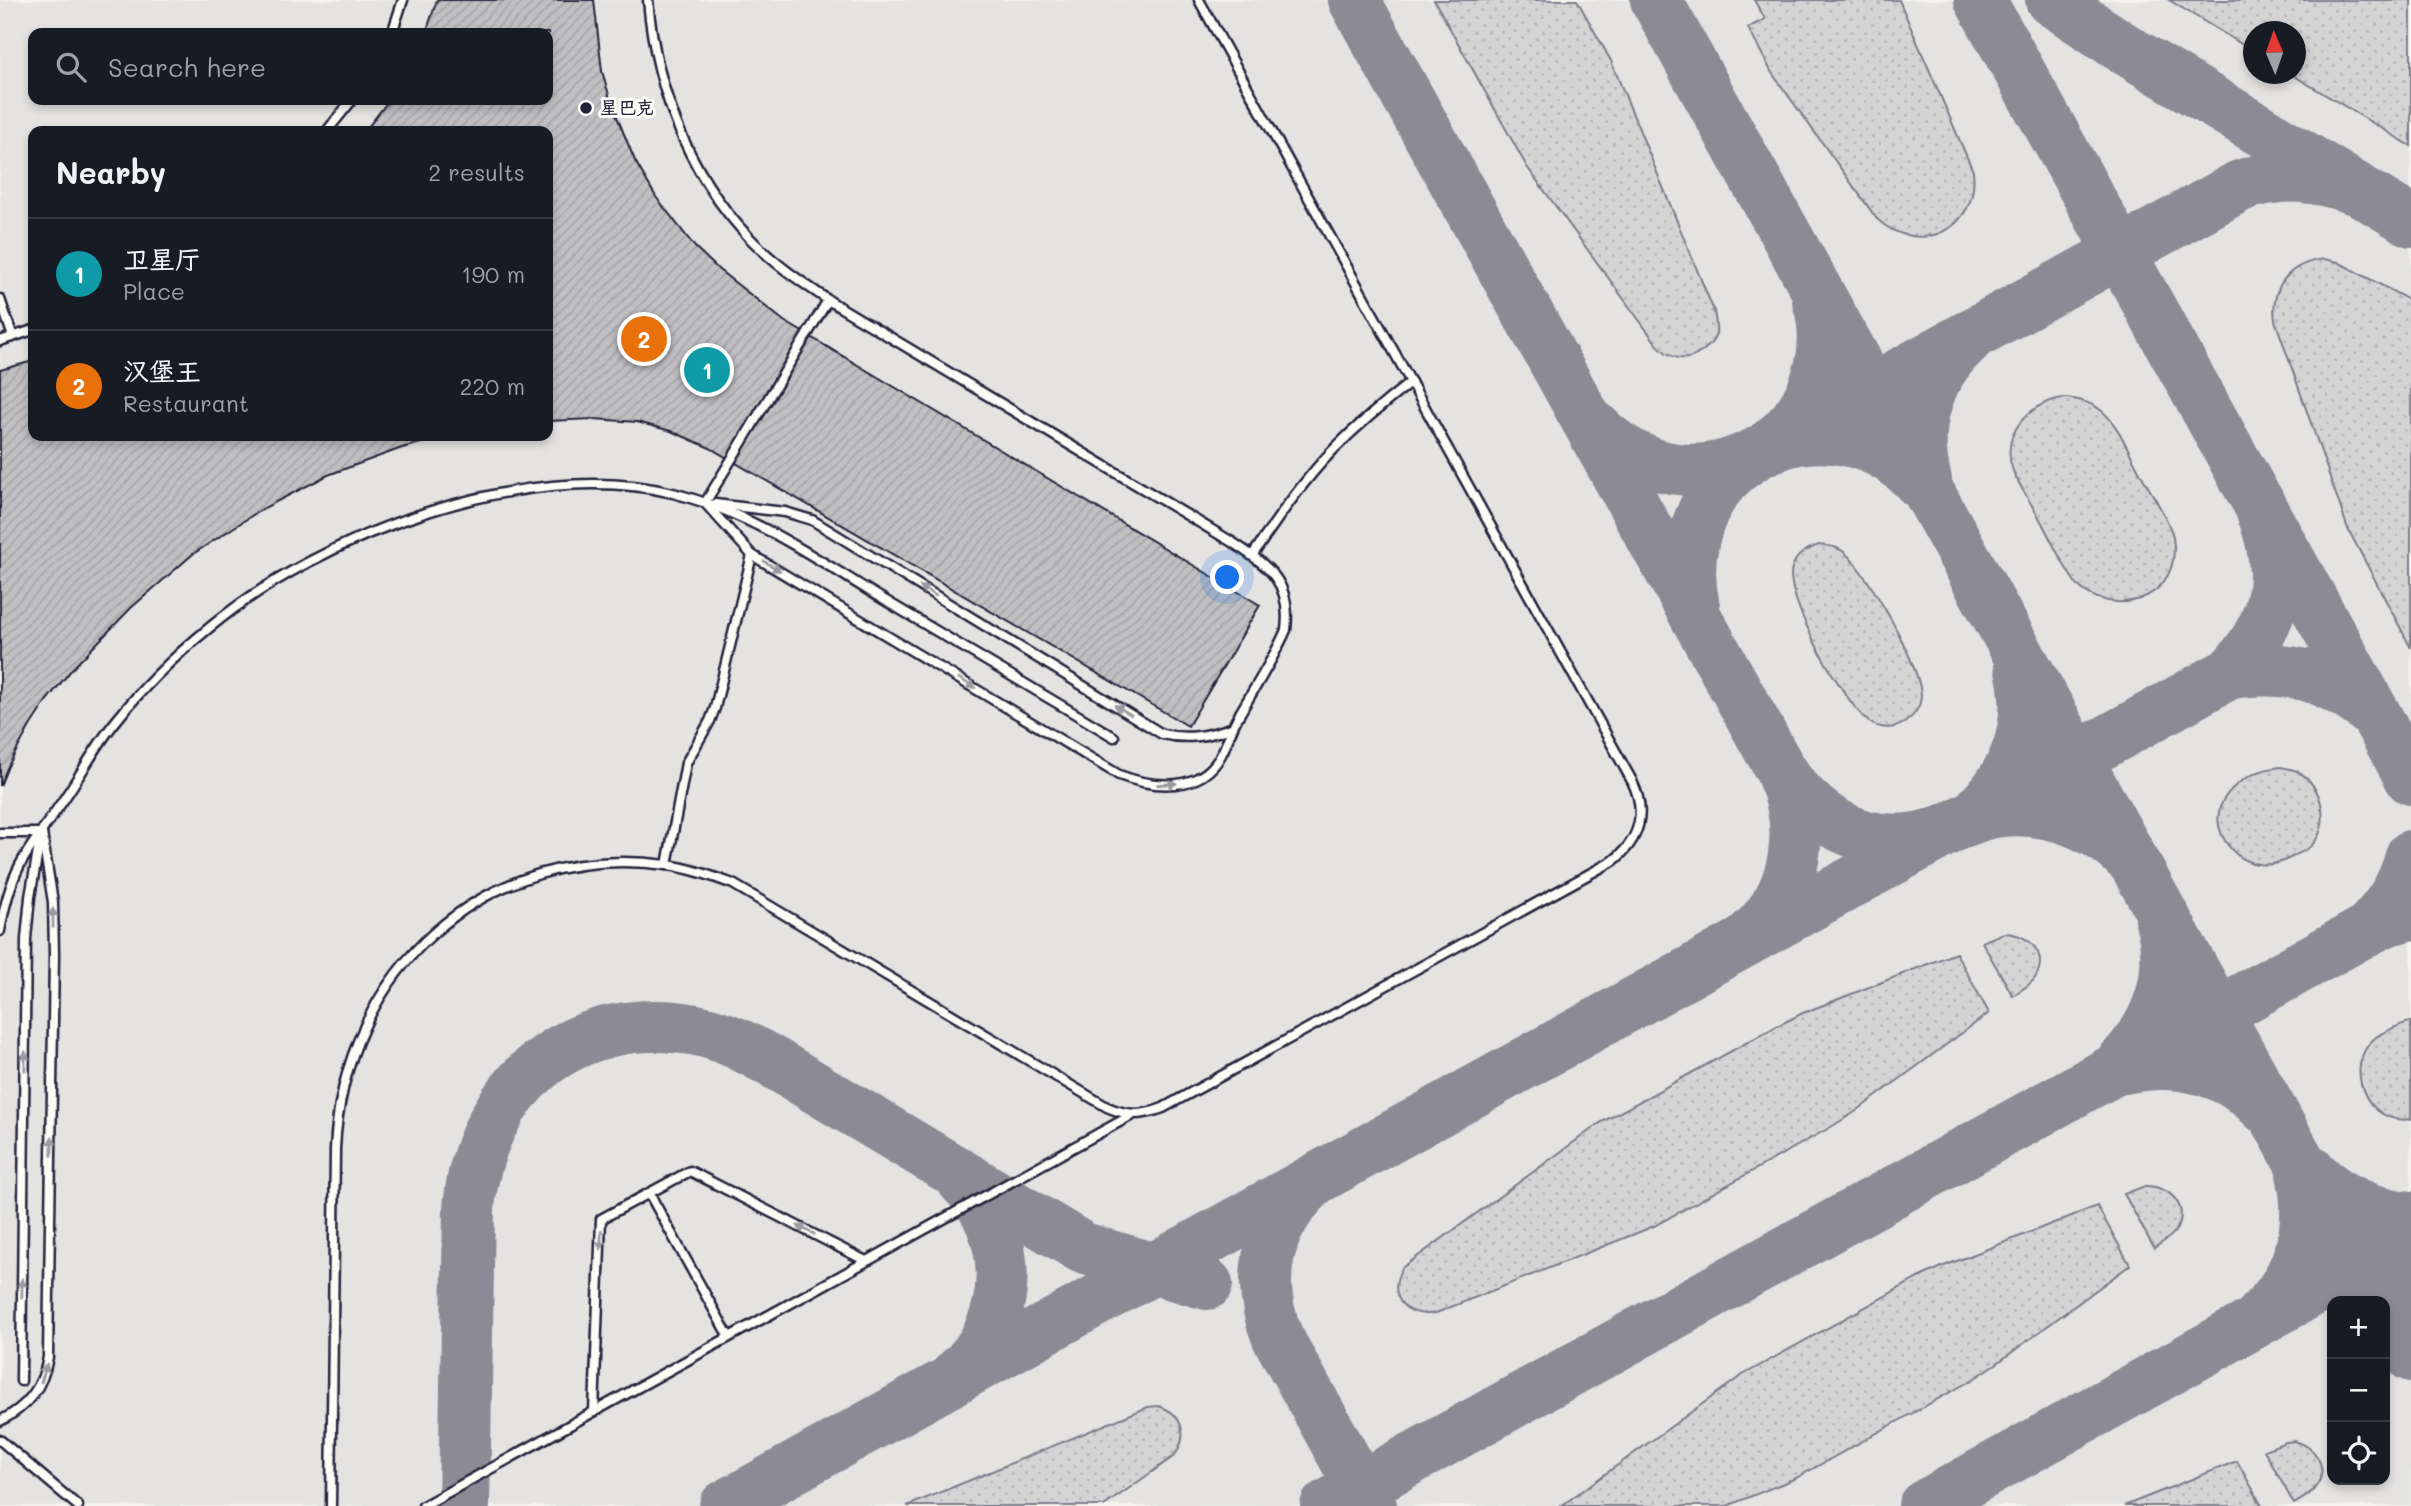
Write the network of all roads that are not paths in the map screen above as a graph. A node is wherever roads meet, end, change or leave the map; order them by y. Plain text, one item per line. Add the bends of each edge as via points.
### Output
1 (403, 0) edge
2 (648, 0) edge
3 (1199, 0) edge
4 (394, 28) edge
5 (348, 105) edge
6 (331, 126) edge
7 (0, 299) edge
8 (828, 300) junction
9 (28, 332) edge
10 (13, 337) junction
11 (0, 341) edge
12 (1411, 382) junction
13 (705, 503) junction
14 (752, 555) junction
15 (1252, 556) junction
16 (1231, 728) junction
17 (1114, 737) dead end
18 (0, 833) edge
19 (42, 833) junction
20 (667, 865) junction
21 (0, 931) edge
22 (1132, 1115) junction
23 (649, 1193) junction
24 (866, 1261) junction
25 (729, 1337) junction
26 (21, 1381) dead end
27 (594, 1412) junction
28 (0, 1422) edge
29 (0, 1440) edge
30 (78, 1506) edge
31 (331, 1506) edge
32 (423, 1506) edge

1 - 4 lane
2 - 8 lane via 652,40 672,114 701,174 762,250
3 - 12 lane
5 - 6 lane
7 - 10 lane
8 - 13 lane
8 - 15 lane
9 - 10 lane
10 - 11 lane
12 - 15 lane via 1332,451
12 - 22 lane via 1632,781 1641,808 1637,834 1613,861 1163,1108
13 - 14 lane
16 -> 13 lane via 1196,737 1162,734 811,520 751,506
13 - 17 lane via 766,529
13 - 19 lane via 652,489 607,484 508,491 425,513 310,562 210,627 158,675 115,722
14 -> 16 lane via 1137,782 1189,781 1205,772 1220,757
14 - 20 lane via 715,708 684,771
15 - 16 lane via 1283,587 1286,630
18 - 19 lane
19 - 21 lane via 20,865
26 -> 19 lane via 26,939
28 -> 19 lane via 32,1397 46,1372 48,1357 54,955 53,902
20 - 22 lane via 733,884 1107,1107
20 - 31 lane via 630,862 562,869 480,900 415,950 381,992 367,1018 344,1078 336,1126
22 - 24 lane
24 -> 23 lane via 690,1171
23 - 25 lane
23 -> 27 lane via 601,1219
24 - 25 lane
25 - 27 lane
27 - 32 lane
29 - 30 lane

